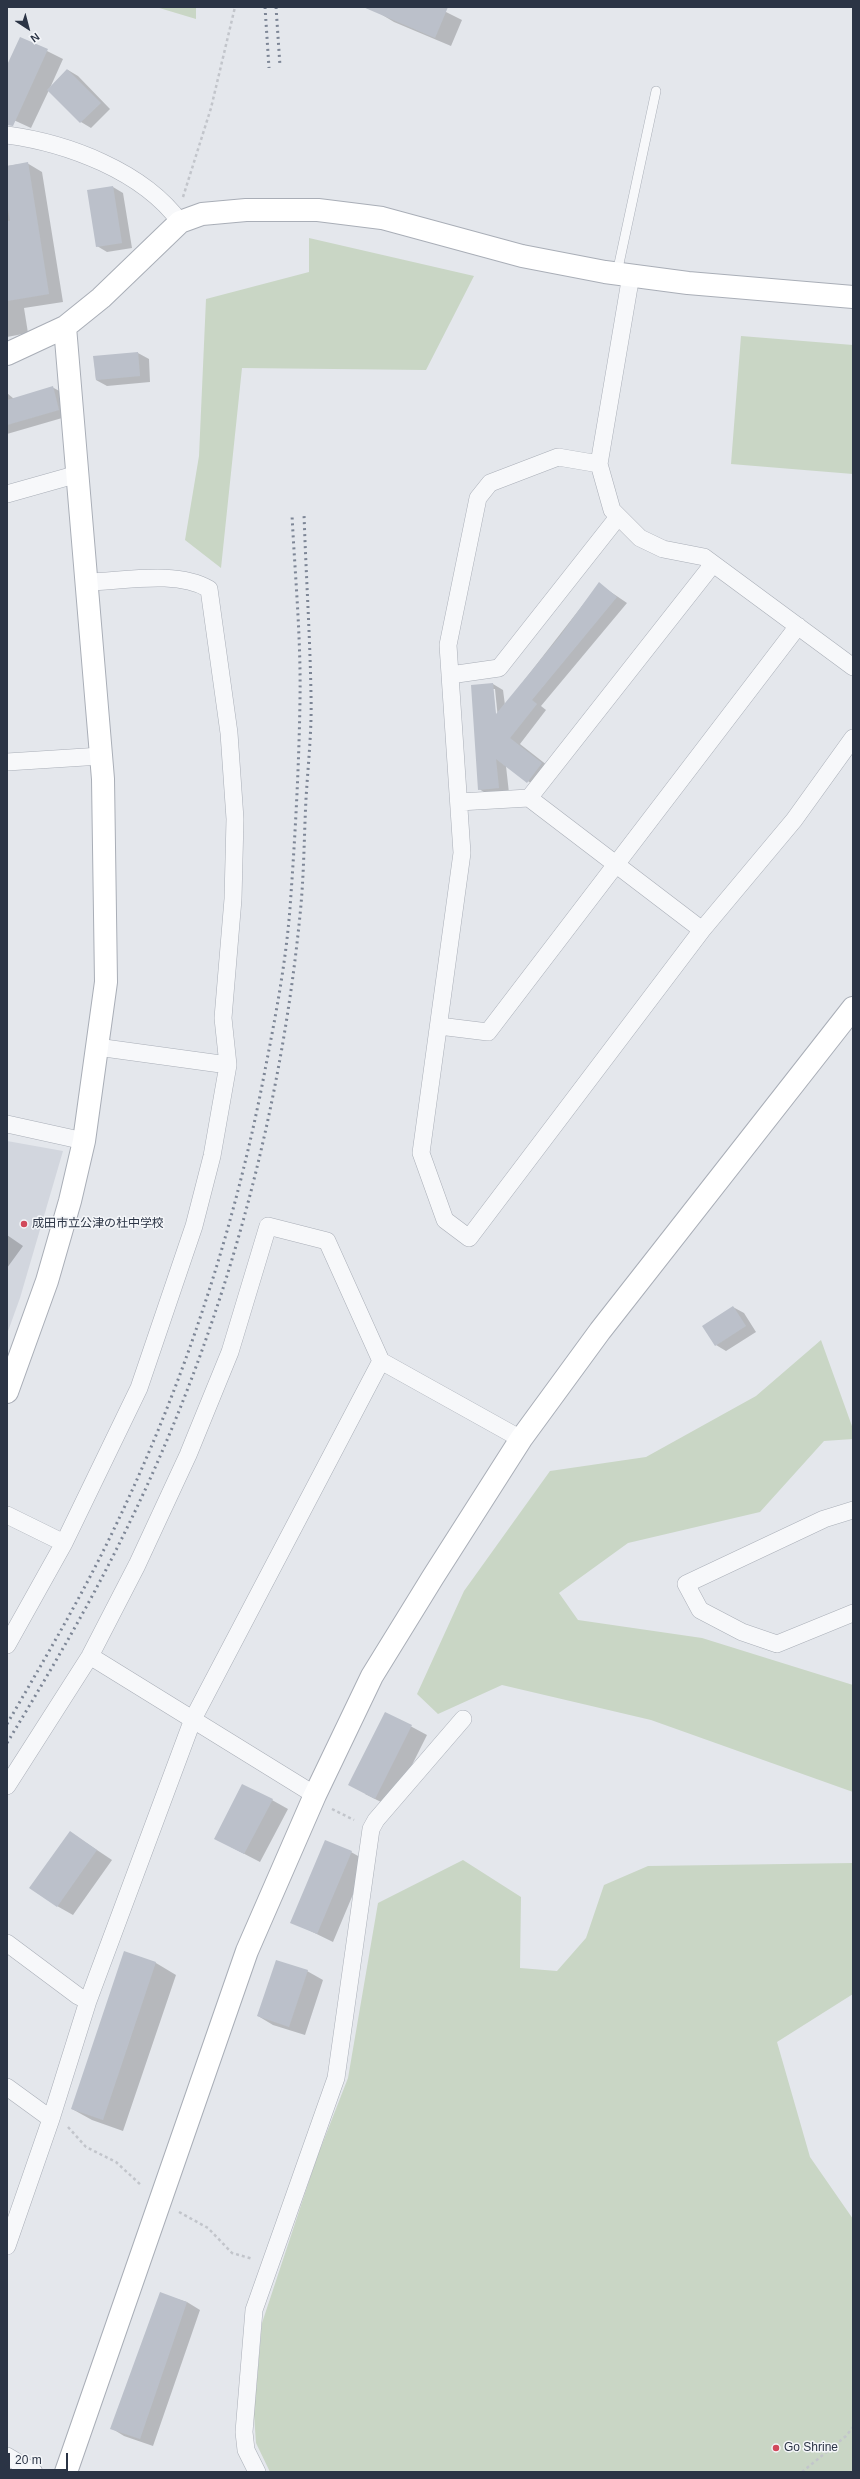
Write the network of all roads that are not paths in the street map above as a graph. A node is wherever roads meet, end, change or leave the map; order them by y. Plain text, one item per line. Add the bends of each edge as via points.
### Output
1 (656, 91) dead end
2 (7, 135) edge
3 (178, 219) junction
4 (624, 274) junction
5 (853, 297) edge
6 (65, 328) junction
7 (7, 354) edge
8 (599, 464) junction
9 (78, 474) junction
10 (7, 494) edge
11 (618, 516) junction
12 (713, 564) junction
13 (88, 582) junction
14 (798, 626) junction
15 (853, 667) edge
16 (450, 675) junction
17 (853, 738) edge
18 (101, 756) junction
19 (7, 762) edge
20 (529, 798) junction
21 (459, 802) junction
22 (616, 866) junction
23 (702, 930) junction
24 (853, 1008) edge
25 (439, 1026) junction
26 (97, 1047) junction
27 (228, 1065) junction
28 (7, 1124) edge
29 (84, 1140) junction
30 (381, 1361) junction
31 (7, 1392) edge
32 (521, 1439) junction
33 (853, 1510) edge
34 (7, 1515) edge
35 (64, 1544) junction
36 (853, 1613) edge
37 (7, 1646) edge
38 (90, 1656) junction
39 (193, 1719) junction
40 (463, 1719) dead end
41 (7, 1786) edge
42 (315, 1795) junction
43 (7, 1943) edge
44 (88, 2001) junction
45 (7, 2087) edge
46 (51, 2119) junction
47 (7, 2246) edge
48 (7, 2456) edge
49 (255, 2471) edge
50 (34, 2472) edge
51 (66, 2472) edge

1 - 4 lane
2 - 3 street via 77,151 106,164 169,207
3 - 4 street via 246,210 318,210 382,218 522,256
3 - 6 street via 101,298
4 - 5 street via 688,284
4 - 8 street
6 - 7 street
6 - 9 street
8 - 11 street via 612,510
8 - 16 street via 558,457 490,483 478,498 448,646
9 - 10 street
9 - 13 street
11 - 12 street via 646,541 663,549 704,557
11 - 16 street via 499,668
12 - 14 street
12 - 20 street
13 - 18 street
13 - 27 street via 172,578 198,583 209,590 229,733 235,819 233,899 223,1018
14 - 15 street
14 - 22 street
16 - 21 street
17 - 23 street via 794,820
18 - 19 street
18 - 26 street via 105,824 106,982
20 - 21 street
20 - 22 street
21 - 25 street via 462,853
22 - 23 street
22 - 25 street via 488,1032
23 - 25 street via 469,1238 445,1220 421,1153
24 - 32 street via 600,1331
26 - 27 street
26 - 29 street
27 - 35 street via 212,1156 194,1226 139,1388
28 - 29 street
29 - 31 street via 47,1281
30 - 32 street
30 - 38 street via 327,1241 268,1226 230,1352 188,1455 137,1565
30 - 39 street
32 - 42 street via 372,1676
33 - 36 street via 824,1519 686,1584 700,1610 742,1632 777,1644
34 - 35 street
35 - 37 street
38 - 39 street
38 - 41 street
39 - 42 street
39 - 44 street
40 - 49 street via 371,1829 336,2078 254,2310 244,2414 246,2450
42 - 51 street via 248,1952
43 - 44 street
44 - 46 street
45 - 46 street
46 - 47 street
48 - 50 street

